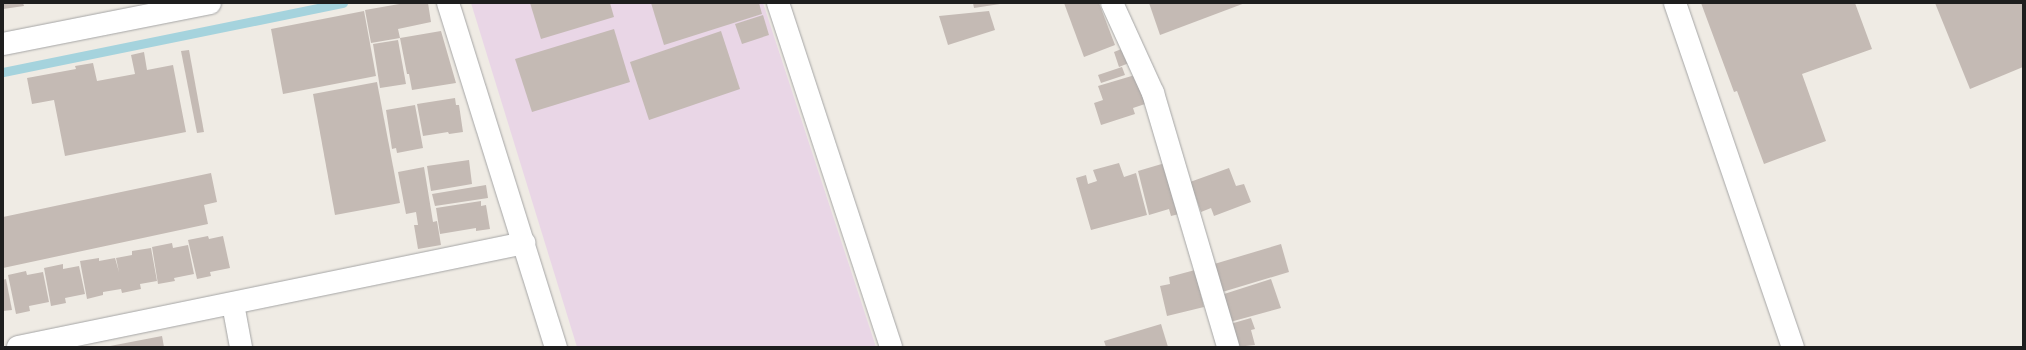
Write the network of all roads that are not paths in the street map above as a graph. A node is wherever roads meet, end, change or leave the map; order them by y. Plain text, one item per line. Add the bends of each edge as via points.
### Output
1 (210, 3) edge
2 (448, 3) edge
3 (778, 3) edge
4 (1112, 3) edge
5 (1675, 3) edge
6 (3, 44) edge
7 (524, 243) junction
8 (232, 304) junction
9 (18, 347) edge
10 (241, 347) edge
11 (556, 347) edge
12 (891, 347) edge
13 (1228, 347) edge
14 (1793, 347) edge

1 - 6 street
2 - 7 street
3 - 12 street
4 - 13 street via 1153,93
5 - 14 street
7 - 8 street
7 - 11 street
8 - 9 street
8 - 10 street

